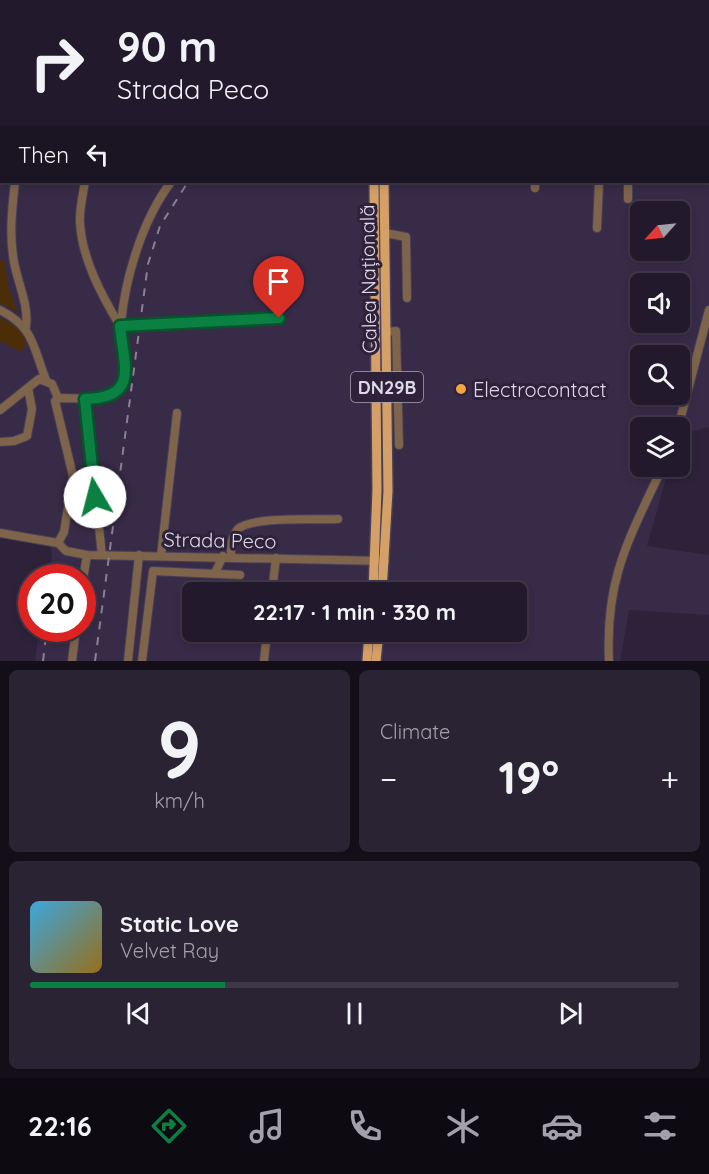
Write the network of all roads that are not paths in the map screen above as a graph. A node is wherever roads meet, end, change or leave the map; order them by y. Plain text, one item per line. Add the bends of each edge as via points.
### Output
1 (15, 183) edge
2 (85, 183) edge
3 (170, 183) edge
4 (374, 183) edge
5 (384, 183) edge
6 (599, 183) edge
7 (628, 183) edge
8 (628, 199) dead end
9 (597, 228) dead end
10 (385, 233) junction
11 (407, 298) dead end
12 (0, 310) edge
13 (709, 310) edge
14 (279, 318) dead end
15 (120, 326) junction
16 (26, 327) junction
17 (387, 332) junction
18 (46, 380) junction
19 (28, 388) junction
20 (58, 398) junction
21 (85, 399) junction
22 (0, 410) edge
23 (177, 413) dead end
24 (681, 417) edge
25 (0, 442) edge
26 (399, 445) dead end
27 (658, 477) edge
28 (338, 519) dead end
29 (0, 533) edge
30 (58, 543) junction
31 (87, 555) junction
32 (102, 555) junction
33 (139, 555) junction
34 (158, 556) junction
35 (227, 556) junction
36 (276, 558) junction
37 (380, 561) junction
38 (86, 564) edge
39 (153, 571) junction
40 (215, 573) junction
41 (240, 575) dead end
42 (273, 582) edge
43 (375, 582) edge
44 (381, 582) edge
45 (74, 642) edge
46 (266, 642) edge
47 (368, 642) edge
48 (378, 642) edge
49 (72, 661) edge
50 (128, 661) edge
51 (142, 661) edge
52 (264, 661) edge
53 (367, 661) edge
54 (376, 661) edge
55 (609, 661) edge

1 - 16 street via 10,229 14,263 28,314
2 - 15 street via 80,222 88,259
3 - 15 street via 159,197 138,250
4 - 37 main road, Calea Națională / DN29B
5 - 10 main road, Calea Națională / DN29B
6 - 9 street
7 - 8 street
10 - 11 street via 406,237
10 - 17 main road, Calea Națională / DN29B
12 - 16 street
13 - 24 street
14 - 15 street
15 - 21 street via 123,383 112,397
16 - 18 street
17 - 26 street via 396,331
17 - 37 main road, Calea Națională / DN29B via 388,491
18 - 19 street
18 - 20 street
19 - 22 street
19 - 25 street via 32,409 27,436
20 - 21 street
20 - 30 street via 54,407 73,488
21 - 32 street
23 - 34 street
27 - 55 street via 614,580 608,622
28 - 35 street via 252,522 238,530
29 - 30 street, Strada Peco
30 - 31 street, Strada Peco via 66,551
31 - 32 street, Strada Peco
31 - 38 street
32 - 33 street, Strada Peco
33 - 34 street, Strada Peco
33 - 50 street
34 - 35 street, Strada Peco
34 - 39 street
35 - 36 street, Strada Peco
35 - 40 street
36 - 37 street, Strada Peco
36 - 42 street
37 - 43 main road, Calea Națională / DN29B
37 - 44 main road, Calea Națională / DN29B
39 - 40 street
39 - 51 street
40 - 41 street
45 - 49 street
46 - 52 street
47 - 53 main road
48 - 54 main road

